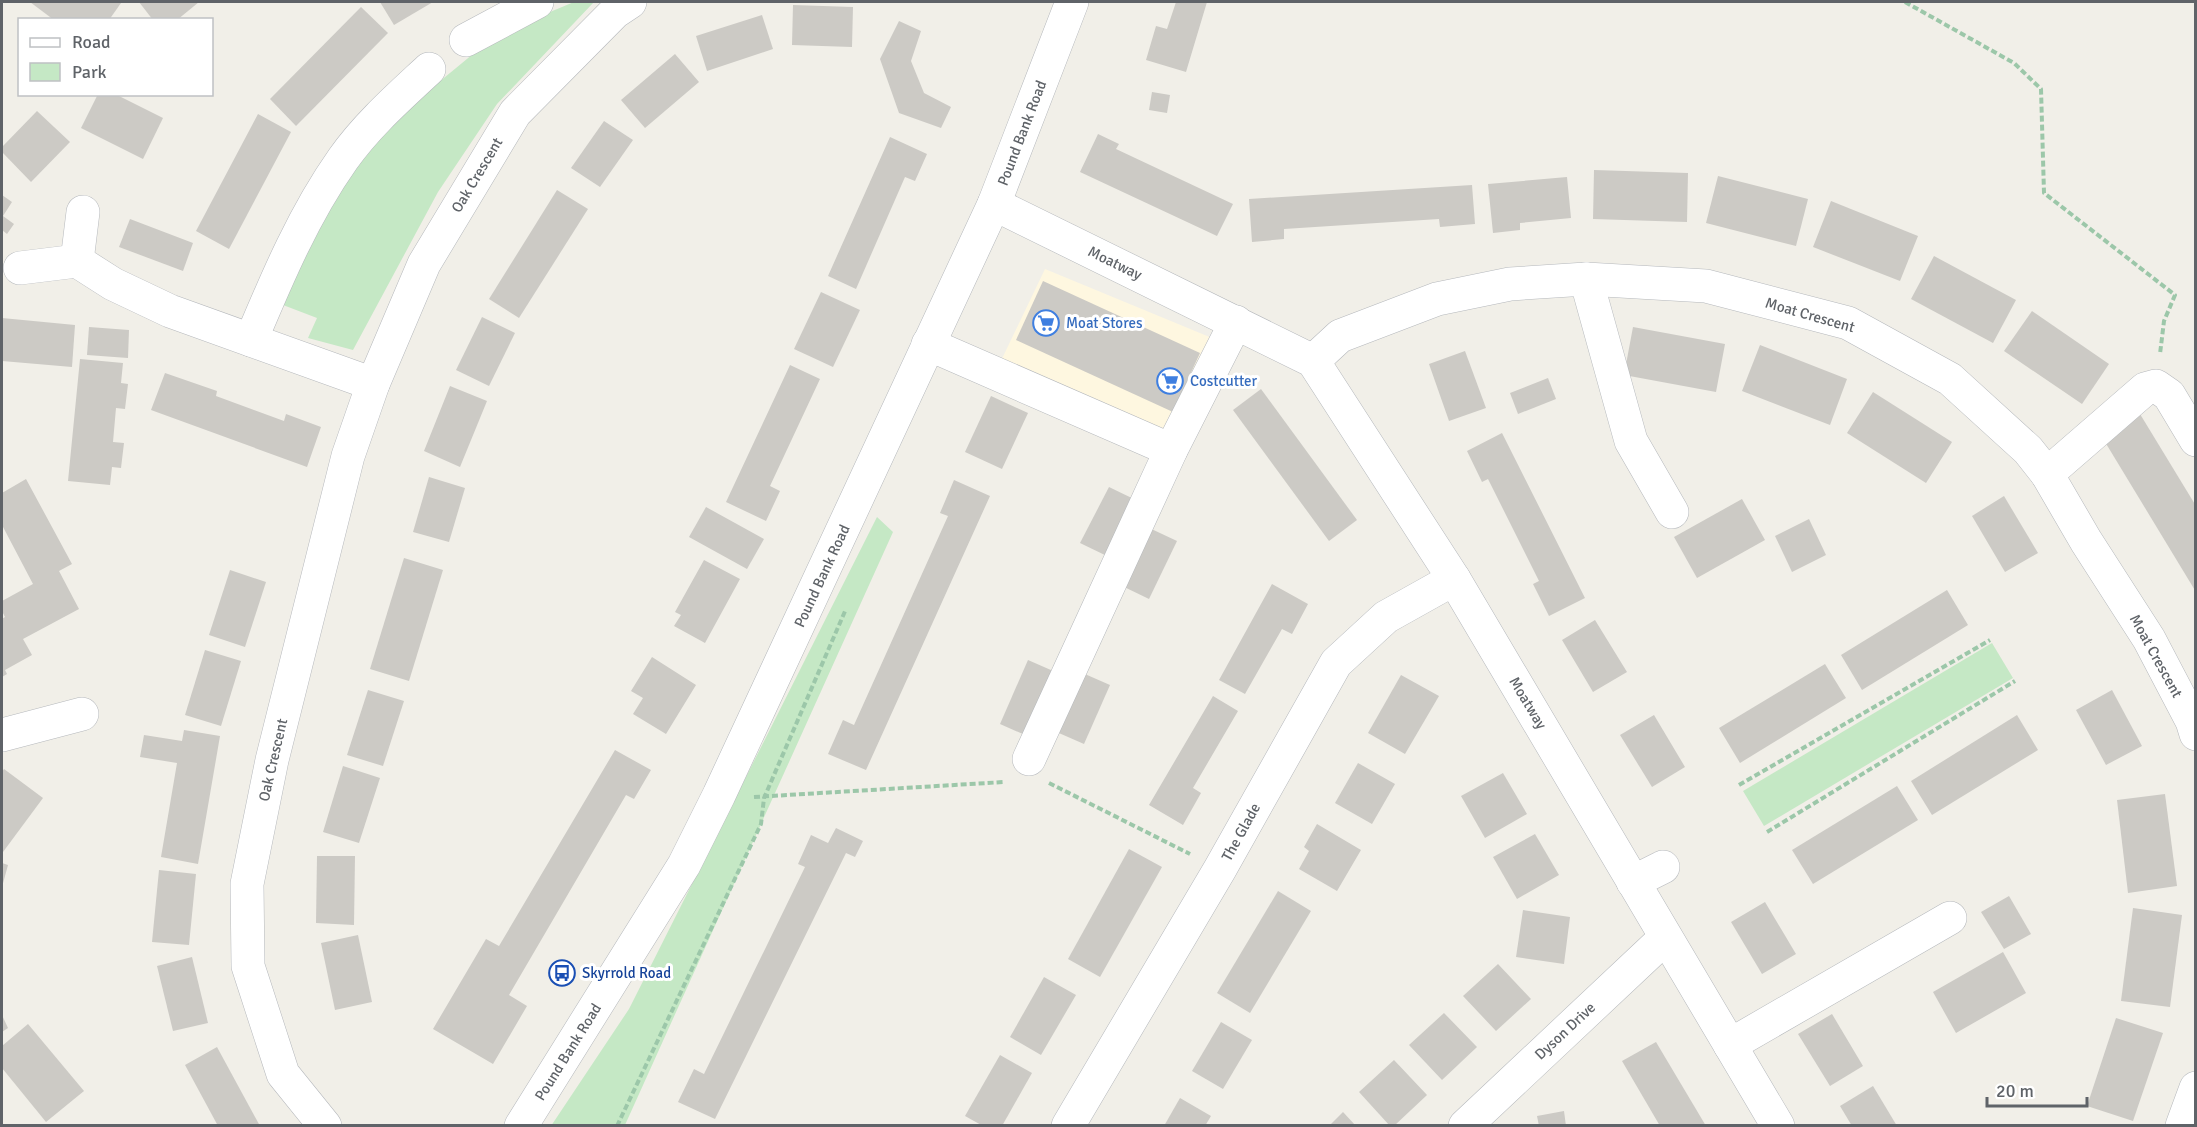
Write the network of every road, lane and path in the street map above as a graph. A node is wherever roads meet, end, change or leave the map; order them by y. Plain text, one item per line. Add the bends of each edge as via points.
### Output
1 (537, 2) edge
2 (630, 2) edge
3 (1905, 2) edge
4 (1061, 4) edge
5 (466, 40) dead end
6 (429, 69) dead end
7 (994, 204) junction
8 (83, 212) dead end
9 (77, 261) junction
10 (20, 268) dead end
11 (1586, 279) junction
12 (1236, 322) junction
13 (251, 340) junction
14 (928, 344) junction
15 (1313, 361) junction
16 (373, 384) junction
17 (2156, 386) junction
18 (2196, 440) edge
19 (1172, 450) junction
20 (2047, 474) junction
21 (1672, 512) dead end
22 (1454, 579) junction
23 (849, 601) dead end
24 (1990, 640) dead end
25 (2015, 681) dead end
26 (82, 714) dead end
27 (2196, 734) edge
28 (2, 735) edge
29 (1026, 773) junction
30 (1739, 785) dead end
31 (719, 795) junction
32 (764, 798) junction
33 (1767, 832) dead end
34 (1663, 867) dead end
35 (1220, 869) junction
36 (1633, 882) junction
37 (1950, 918) dead end
38 (1665, 938) junction
39 (1730, 1045) junction
40 (2196, 1088) edge
41 (325, 1125) edge
42 (522, 1125) edge
43 (617, 1125) edge
44 (1068, 1125) edge
45 (1465, 1125) edge
46 (1778, 1125) edge
47 (2181, 1125) edge

1 - 5 street
2 - 16 street, Oak Crescent via 615,12 514,113 424,264
3 - 17 path via 2014,63 2041,89 2044,193 2175,295 2164,321
4 - 7 street, Pound Bank Road
6 - 13 street via 343,159 307,218
7 - 12 street, Moatway
7 - 14 street, Pound Bank Road
8 - 9 street
9 - 10 street
9 - 13 street via 113,284 170,311
11 - 15 street, Moat Crescent via 1510,284 1437,299 1340,336
11 - 20 street, Moat Crescent via 1706,286 1848,323 1950,379 2028,450
11 - 21 street via 1631,441
12 - 15 street, Moatway
12 - 19 street
13 - 16 street
14 - 19 street
14 - 31 street, Pound Bank Road
15 - 22 street, Moatway
16 - 41 street, Oak Crescent via 348,456 272,760 247,884 248,966 283,1074
17 - 18 street via 2169,395
17 - 20 street via 2145,389
19 - 29 street
20 - 27 street, Moat Crescent via 2110,594 2149,639
22 - 35 street, The Glade via 1386,617 1336,663
22 - 36 street, Moatway
23 - 32 path
24 - 30 path
25 - 33 path
26 - 28 street
29 - 32 path
29 - 35 path
31 - 32 path
31 - 42 street, Pound Bank Road via 684,865
32 - 43 path via 761,824
34 - 36 street
35 - 44 street, The Glade
36 - 38 street, Moatway
37 - 39 street
38 - 39 street, Moatway
38 - 45 street, Dyson Drive
39 - 46 street, Moatway
40 - 47 street

